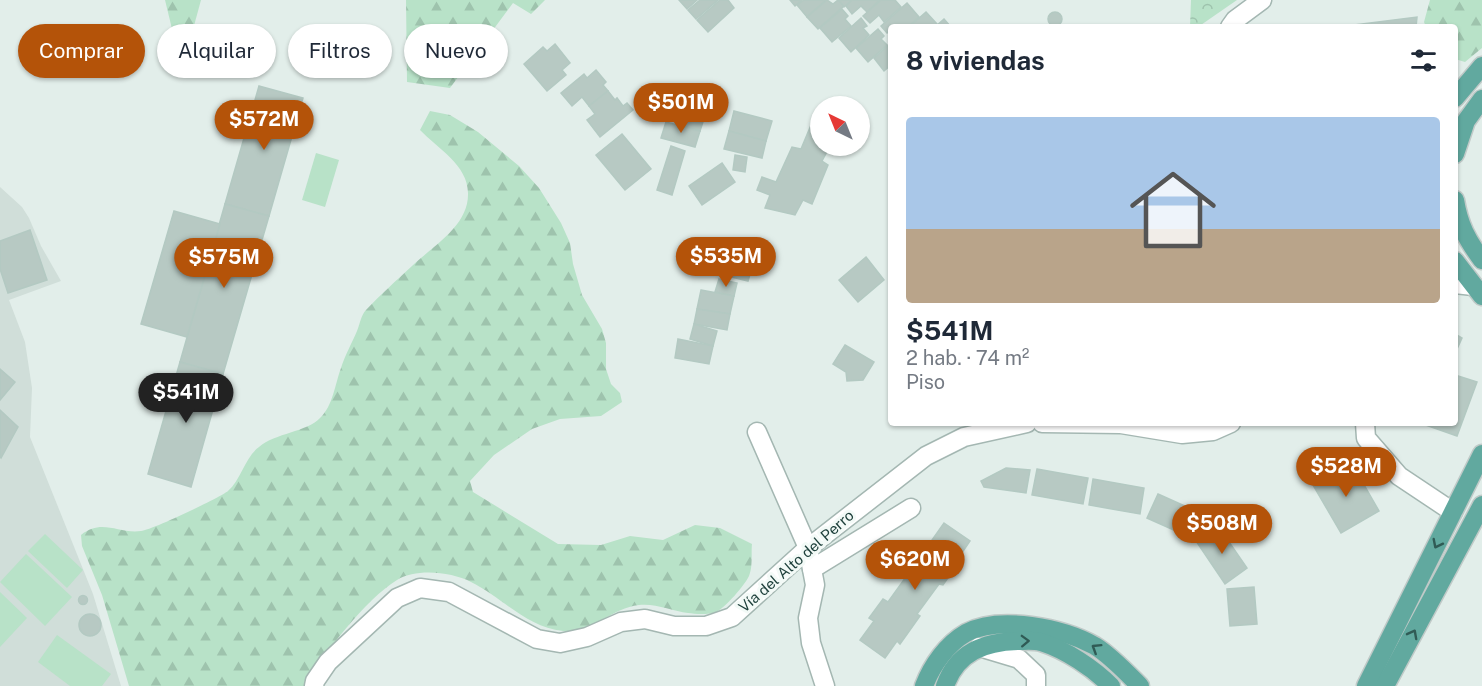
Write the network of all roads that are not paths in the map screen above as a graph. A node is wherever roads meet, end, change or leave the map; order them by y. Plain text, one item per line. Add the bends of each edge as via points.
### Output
1 (1262, 0) edge
2 (1232, 24) edge
3 (1482, 66) edge
4 (1458, 94) edge
5 (1482, 99) edge
6 (1458, 145) edge
7 (1458, 217) edge
8 (1482, 260) edge
9 (1458, 267) edge
10 (1470, 289) edge
11 (1014, 426) edge
12 (1133, 426) edge
13 (1223, 426) edge
14 (1365, 426) edge
15 (757, 432) dead end
16 (1482, 454) edge
17 (1482, 505) edge
18 (911, 508) dead end
19 (1453, 512) junction
20 (808, 548) junction
21 (812, 569) junction
22 (979, 647) junction
23 (314, 686) edge
24 (825, 686) edge
25 (924, 686) edge
26 (945, 686) edge
27 (1035, 686) edge
28 (1112, 686) edge
29 (1140, 686) edge
30 (1366, 686) edge
31 (1385, 686) edge

1 - 2 street
3 - 4 main road
5 - 6 main road via 1466,121
7 - 8 main road via 1466,239
9 - 10 main road
11 - 20 street, Vía del Alto del Perro via 964,437 926,456
12 - 13 street via 1182,434
14 - 19 street via 1366,438 1399,477
15 - 20 street
16 - 19 main road
31 -> 17 main road
18 - 21 street
19 -> 30 main road
20 - 21 street
20 - 23 street, Vía del Alto del Perro via 732,617 706,626 674,626 645,619 621,622 561,643 537,639 449,592 420,588 388,606 328,662
21 - 24 street via 815,585 808,618 811,643
22 - 26 main road via 949,673
22 - 27 street via 1019,659 1036,675
22 -> 28 main road via 1038,641 1079,661
29 -> 25 main road via 1097,647 1040,626 998,625 967,633 948,648 930,670

